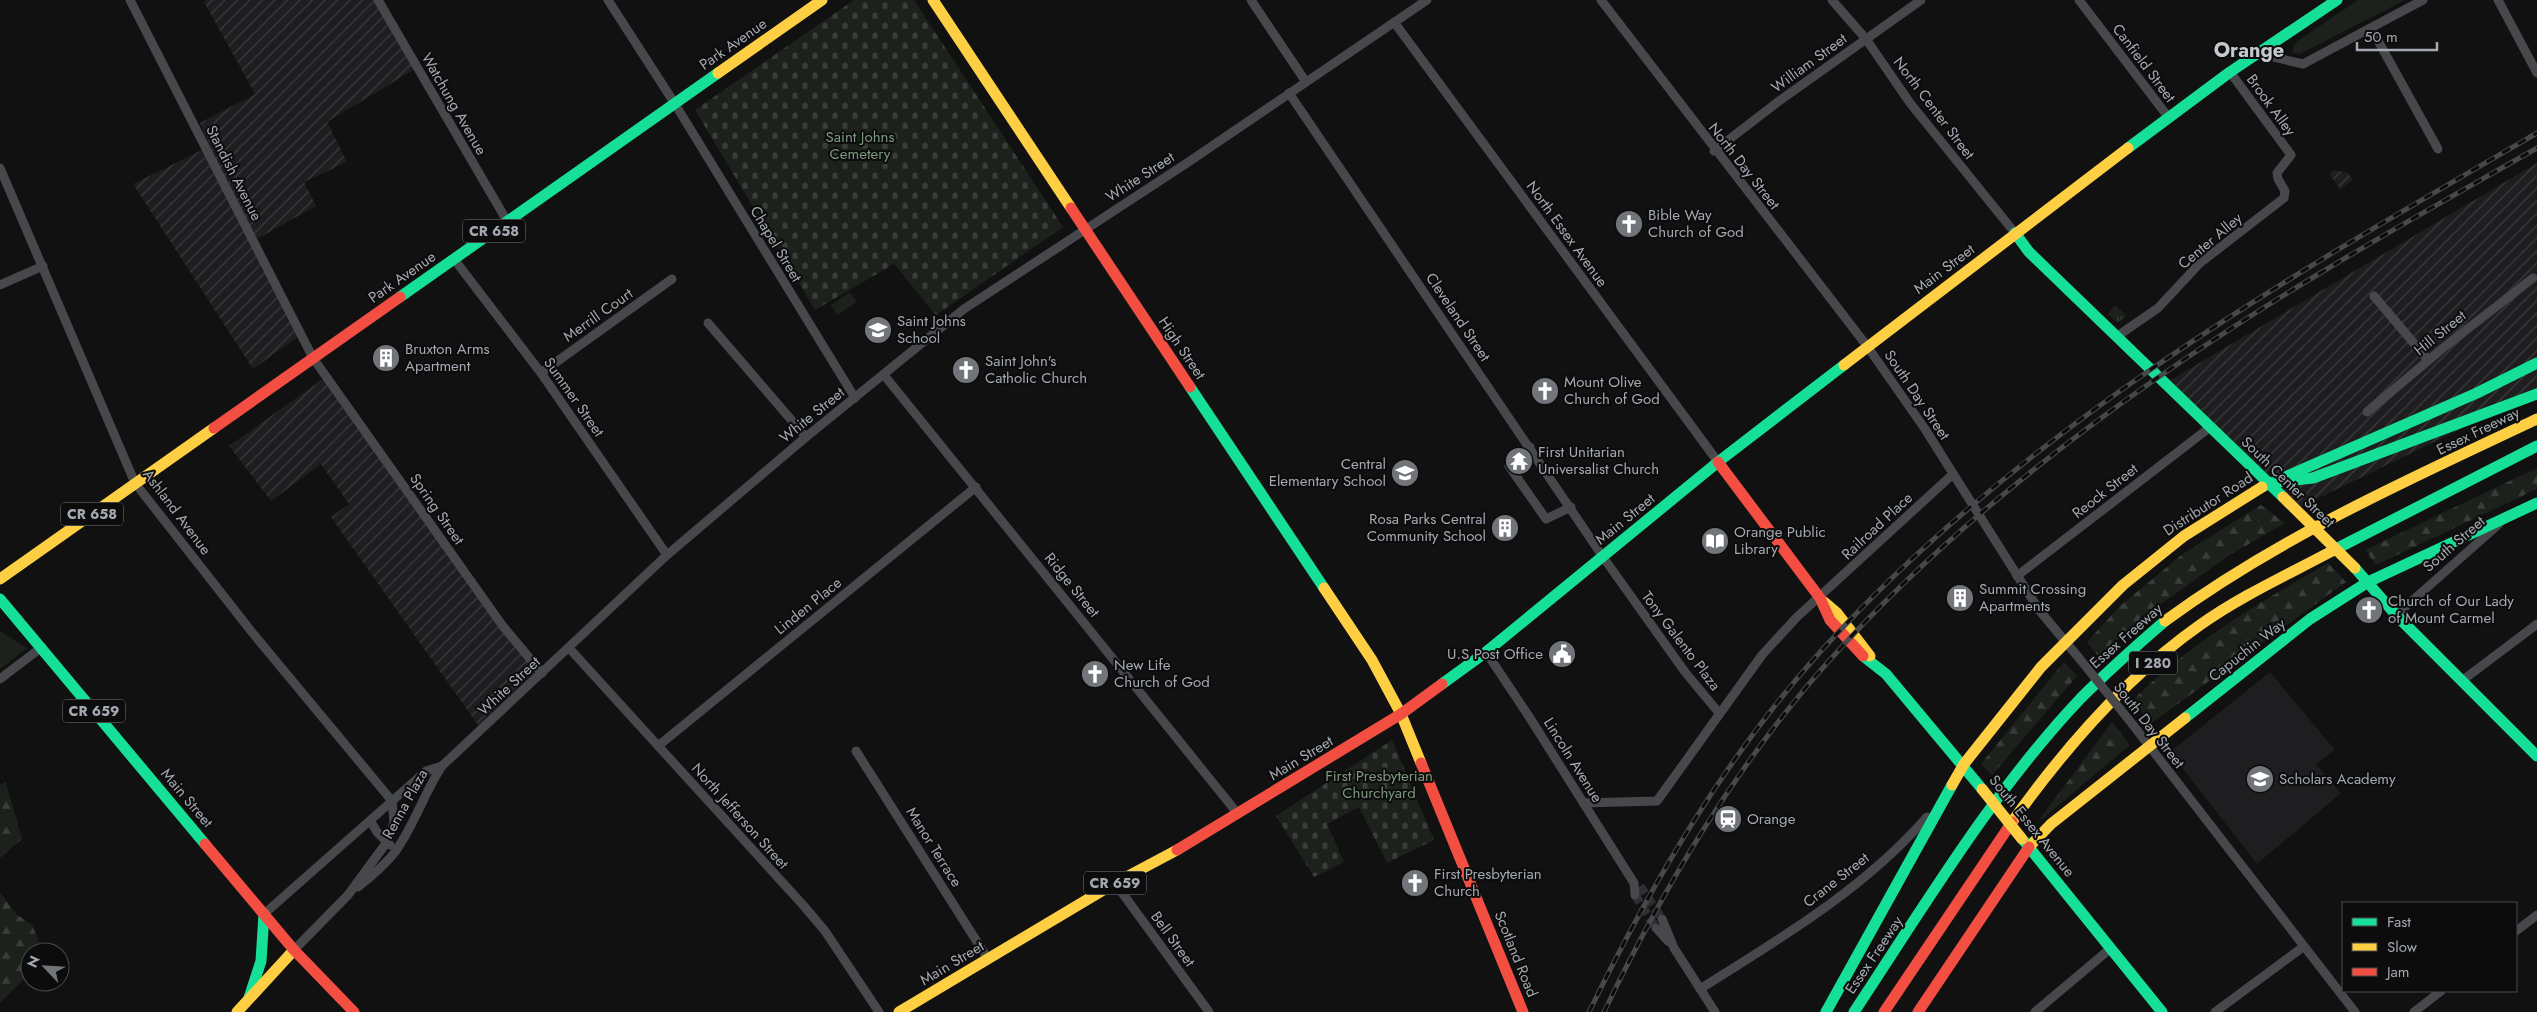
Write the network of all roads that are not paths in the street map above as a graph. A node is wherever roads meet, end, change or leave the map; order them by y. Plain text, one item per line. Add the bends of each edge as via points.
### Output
1 (130, 0) edge
2 (378, 0) edge
3 (608, 0) edge
4 (822, 0) edge
5 (933, 0) edge
6 (1251, 0) edge
7 (1427, 0) edge
8 (1601, 0) edge
9 (1832, 0) edge
10 (1921, 0) edge
11 (2079, 0) edge
12 (2337, 0) edge
13 (2423, 0) edge
14 (2498, 0) edge
15 (1394, 22) junction
16 (2371, 28) junction
17 (1866, 39) junction
18 (2256, 53) junction
19 (2230, 72) junction
20 (2537, 73) edge
21 (1306, 82) junction
22 (1289, 94) junction
23 (675, 104) junction
24 (2169, 118) junction
25 (2438, 148) dead end
26 (1714, 151) junction
27 (2291, 155) joint
28 (0, 168) edge
29 (507, 221) junction
30 (1086, 229) junction
31 (2015, 233) junction
32 (454, 259) junction
33 (43, 266) junction
34 (2533, 278) dead end
35 (672, 279) dead end
36 (0, 285) edge
37 (2374, 296) dead end
38 (708, 323) dead end
39 (2116, 337) junction
40 (1867, 346) junction
41 (313, 358) junction
42 (2428, 360) junction
43 (2537, 363) edge
44 (540, 373) junction
45 (884, 375) junction
46 (2537, 394) edge
47 (855, 398) junction
48 (2367, 412) dead end
49 (2537, 419) edge
50 (2209, 428) junction
51 (806, 437) junction
52 (2537, 446) edge
53 (1530, 447) junction
54 (1718, 462) junction
55 (1953, 474) junction
56 (135, 483) junction
57 (2268, 483) junction
58 (976, 488) junction
59 (2537, 503) edge
60 (1571, 507) junction
61 (2509, 516) junction
62 (667, 555) junction
63 (1603, 556) junction
64 (2018, 576) junction
65 (0, 579) edge
66 (2368, 582) junction
67 (1820, 598) junction
68 (0, 599) edge
69 (2396, 615) junction
70 (2537, 624) edge
71 (2066, 644) junction
72 (42, 647) junction
73 (569, 648) junction
74 (1486, 652) junction
75 (542, 673) junction
76 (0, 679) edge
77 (2463, 680) junction
78 (1719, 713) junction
79 (1401, 714) junction
80 (658, 746) junction
81 (2149, 746) junction
82 (856, 751) dead end
83 (2537, 756) edge
84 (1964, 764) junction
85 (442, 766) junction
86 (1952, 786) junction
87 (392, 801) junction
88 (1583, 803) junction
89 (1238, 814) junction
90 (371, 822) junction
91 (387, 842) junction
92 (2026, 843) junction
93 (396, 851) junction
94 (1115, 883) junction
95 (348, 895) junction
96 (1635, 895) tunnel mouth
97 (264, 914) junction
98 (2537, 915) edge
99 (1662, 920) tunnel mouth
100 (1656, 928) tunnel mouth
101 (2517, 930) edge
102 (2303, 947) junction
103 (1674, 948) junction
104 (2111, 948) junction
105 (294, 950) junction
106 (988, 959) junction
107 (1700, 989) junction
108 (2440, 992) edge
109 (249, 998) junction
110 (237, 1012) edge
111 (354, 1012) edge
112 (879, 1012) edge
113 (899, 1012) edge
114 (1209, 1012) edge
115 (1523, 1012) edge
116 (1715, 1012) edge
117 (1826, 1012) edge
118 (1854, 1012) edge
119 (1884, 1012) edge
120 (1918, 1012) edge
121 (2035, 1012) edge
122 (2162, 1012) edge
123 (2215, 1012) edge
124 (2355, 1012) edge
125 (2414, 1012) edge

1 - 41 street, Standish Avenue
2 - 29 street, Watchung Avenue
3 - 23 street, Chapel Street
4 - 23 main road, Park Avenue / CR 658
5 - 30 main road, High Street
6 - 21 street
7 - 15 street, White Street
8 - 26 street, North Day Street
9 - 17 street, North Center Street
10 - 17 street, William Street
11 - 24 street, Canfield Street
12 - 18 main road, Main Street
13 - 16 street
14 - 20 street
15 - 21 street, White Street
15 - 54 street, North Essex Avenue
16 - 18 street via 2303,64
16 - 25 street
17 - 26 street, William Street
17 - 31 street, North Center Street via 1910,103
18 - 19 main road, Main Street
19 - 24 main road, Main Street
19 - 27 street, Brook Alley
21 - 22 street, White Street
22 - 30 street, White Street
22 - 53 street, Cleveland Street
23 - 29 main road, Park Avenue / CR 658
23 - 47 street, Chapel Street
24 - 31 main road, Main Street
26 - 40 street, North Day Street
27 - 39 street, Center Alley via 2277,173 2285,191 2284,198 2200,264 2158,308
28 - 33 street, Ashland Avenue
29 - 32 main road, Park Avenue / CR 658
30 - 45 street, White Street via 964,309
30 - 79 main road, High Street via 1372,660
31 - 39 main road, South Center Street via 2029,252
31 - 40 main road, Main Street
32 - 41 main road, Park Avenue / CR 658
32 - 44 street, Summer Street
33 - 36 street
33 - 56 street, Ashland Avenue
34 - 42 street, Hill Street
35 - 44 street, Merrill Court
37 - 42 street
38 - 51 street
39 - 50 main road, South Center Street
40 - 54 main road, Main Street
40 - 55 street, South Day Street
41 - 56 main road, Park Avenue / CR 658
41 - 75 street, Spring Street via 502,625
42 - 48 street, Hill Street
43 - 57 main road, Distributor Road via 2477,393
44 - 62 street, Summer Street
45 - 47 street, White Street
45 - 58 street, Ridge Street
46 - 57 main road via 2313,478
47 - 51 street, White Street
49 - 118 main road, Essex Freeway / I 280 via 2334,517 2255,560 2222,579 2120,658 2078,700 2003,792
50 - 57 main road, South Center Street
50 - 64 street, Reock Street
51 - 62 street, White Street
52 - 119 main road, I 280 via 2236,602 2172,647 2130,683 2057,762 2020,810
53 - 60 street, Cleveland Street
53 - 60 street via 1509,466 1546,520
54 - 63 main road, Main Street
54 - 67 main road, South Essex Avenue
55 - 64 street, South Day Street
55 - 67 street, Railroad Place
56 - 65 main road, Park Avenue / CR 658
56 - 87 street, Ashland Avenue via 251,631
57 - 66 main road, South Center Street, bridge
57 - 71 main road, Distributor Road via 2184,536 2122,585
58 - 80 street, Linden Place
58 - 89 street, Ridge Street
59 - 61 main road, South Street
60 - 63 street, Cleveland Street
61 - 66 main road, Capuchin Way
61 - 69 street, South Street
62 - 73 street, White Street
63 - 74 main road, Main Street
63 - 78 street, Tony Galento Plaza via 1685,672
64 - 71 street, South Day Street
66 - 69 main road, South Center Street
66 - 81 main road, Capuchin Way via 2310,619
67 - 78 street, Tony Galento Plaza via 1797,617 1762,655
67 - 84 main road, South Essex Avenue via 1830,620 1855,649 1875,663
68 - 72 main road, Main Street / CR 659
69 - 77 main road, South Center Street
70 - 77 street
71 - 81 street, South Day Street, bridge
71 - 84 main road, Distributor Road via 2041,667
72 - 76 street
72 - 97 main road, Main Street / CR 659
73 - 75 street, White Street
73 - 80 street, North Jefferson Street
74 - 79 main road, Main Street
74 - 88 street, Lincoln Avenue
75 - 85 street, White Street
77 - 83 main road, South Center Street
78 - 88 street via 1657,801
79 - 89 main road, Main Street / CR 659
79 - 115 main road, Scotland Road
80 - 112 street, North Jefferson Street via 825,931
81 - 92 main road, Capuchin Way
81 - 102 street, South Day Street
82 - 106 street, Manor Terrace
84 - 86 main road, Crane Street
84 - 92 main road, South Essex Avenue, bridge
85 - 87 street, White Street via 426,771
85 - 93 street, Renna Plaza
86 - 107 street, Crane Street via 1910,836 1854,887 1821,912
86 - 117 main road
87 - 90 street, White Street
87 - 91 street, Renna Plaza via 394,822
88 - 96 street, Lincoln Avenue via 1637,885
89 - 94 main road, Main Street / CR 659
90 - 91 street
90 - 97 street, White Street
91 - 93 street
91 - 95 street, Renna Plaza
92 - 104 main road, South Essex Avenue
92 - 120 main road, Capuchin Way
93 - 95 street, Renna Plaza via 377,872
94 - 106 main road, Main Street / CR 659
94 - 114 street, Bell Street
95 - 105 street, Renna Plaza
97 - 105 main road, Main Street / CR 659
97 - 109 main road via 261,962
98 - 101 street
99 - 103 street
100 - 103 street
102 - 123 street
102 - 124 street, South Day Street
103 - 107 street
104 - 121 street
104 - 122 main road, South Essex Avenue
105 - 109 main road
105 - 111 main road, Main Street / CR 659
106 - 113 main road, Main Street / CR 659
107 - 116 street
108 - 125 street
109 - 110 main road

